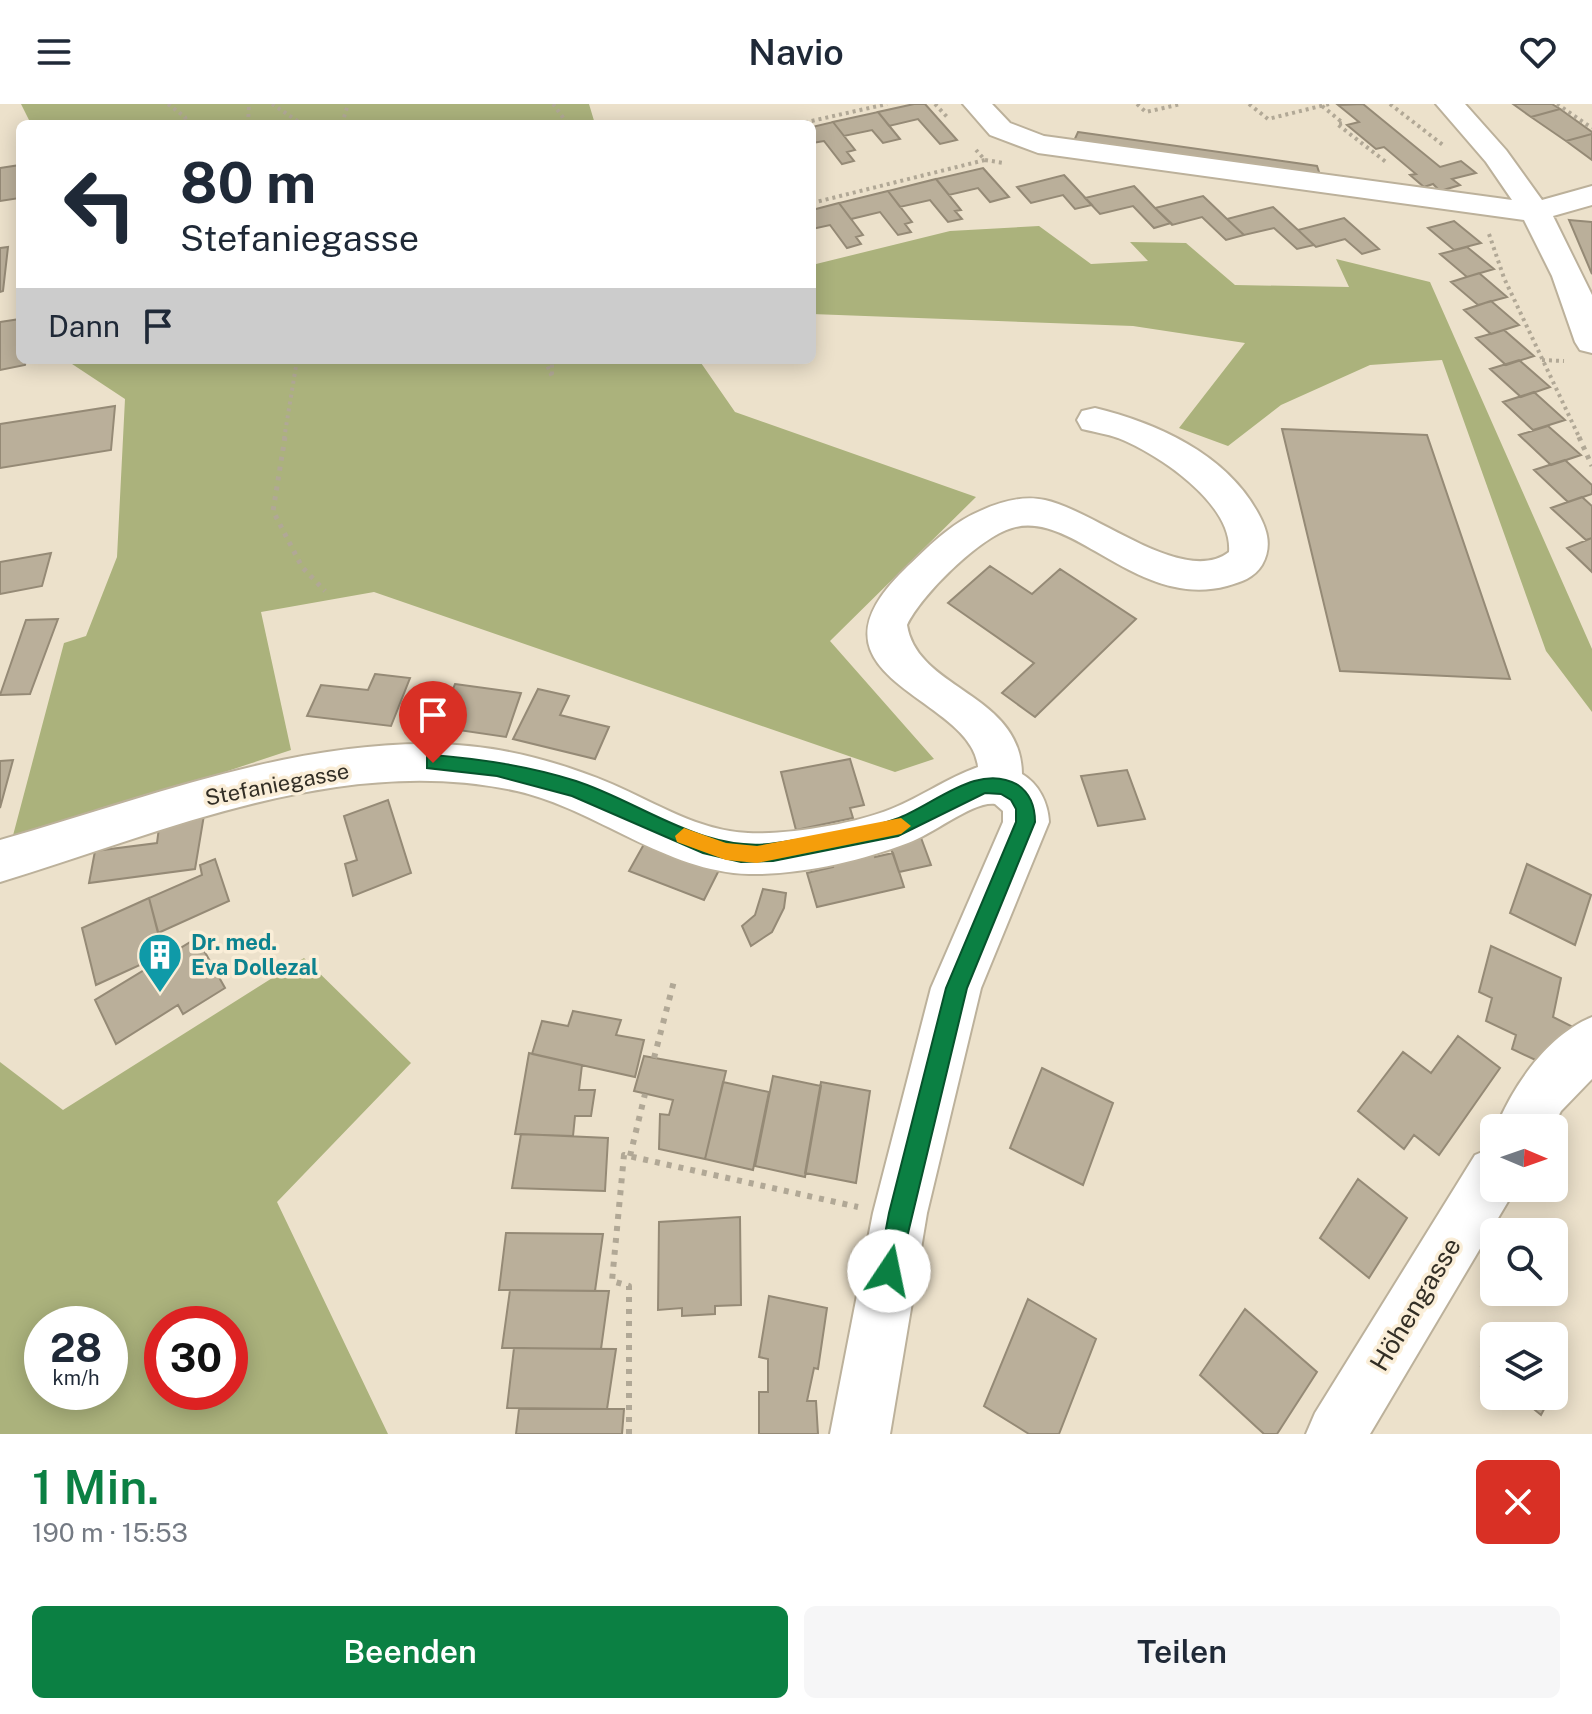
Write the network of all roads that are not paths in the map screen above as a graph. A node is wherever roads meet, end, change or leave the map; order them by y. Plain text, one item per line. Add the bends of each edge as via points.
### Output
1 (977, 104) edge
2 (1450, 104) edge
3 (1592, 195) edge
4 (1535, 212) junction
5 (1592, 342) edge
6 (1095, 420) dead end
7 (999, 786) junction
8 (0, 861) edge
9 (1591, 1047) edge
10 (1530, 1114) edge
11 (1480, 1197) edge
12 (860, 1434) edge
13 (1336, 1434) edge

1 - 4 street via 1000,129 1038,144
2 - 4 street via 1491,145
3 - 4 street
4 - 5 street via 1568,276
6 - 7 street via 1162,445 1223,492 1242,516 1249,553 1219,574 1184,576 1150,565 1056,516 1014,513 976,528 895,606 888,634 899,662 987,732 1001,763
7 - 8 street, Stefaniegasse via 978,786 898,827 757,854 710,847 575,789 497,768 419,764 321,771 250,785
7 - 12 street via 1018,795 1027,817 956,988 900,1213
9 - 10 street via 1543,1093
11 - 13 street, Höhengasse

